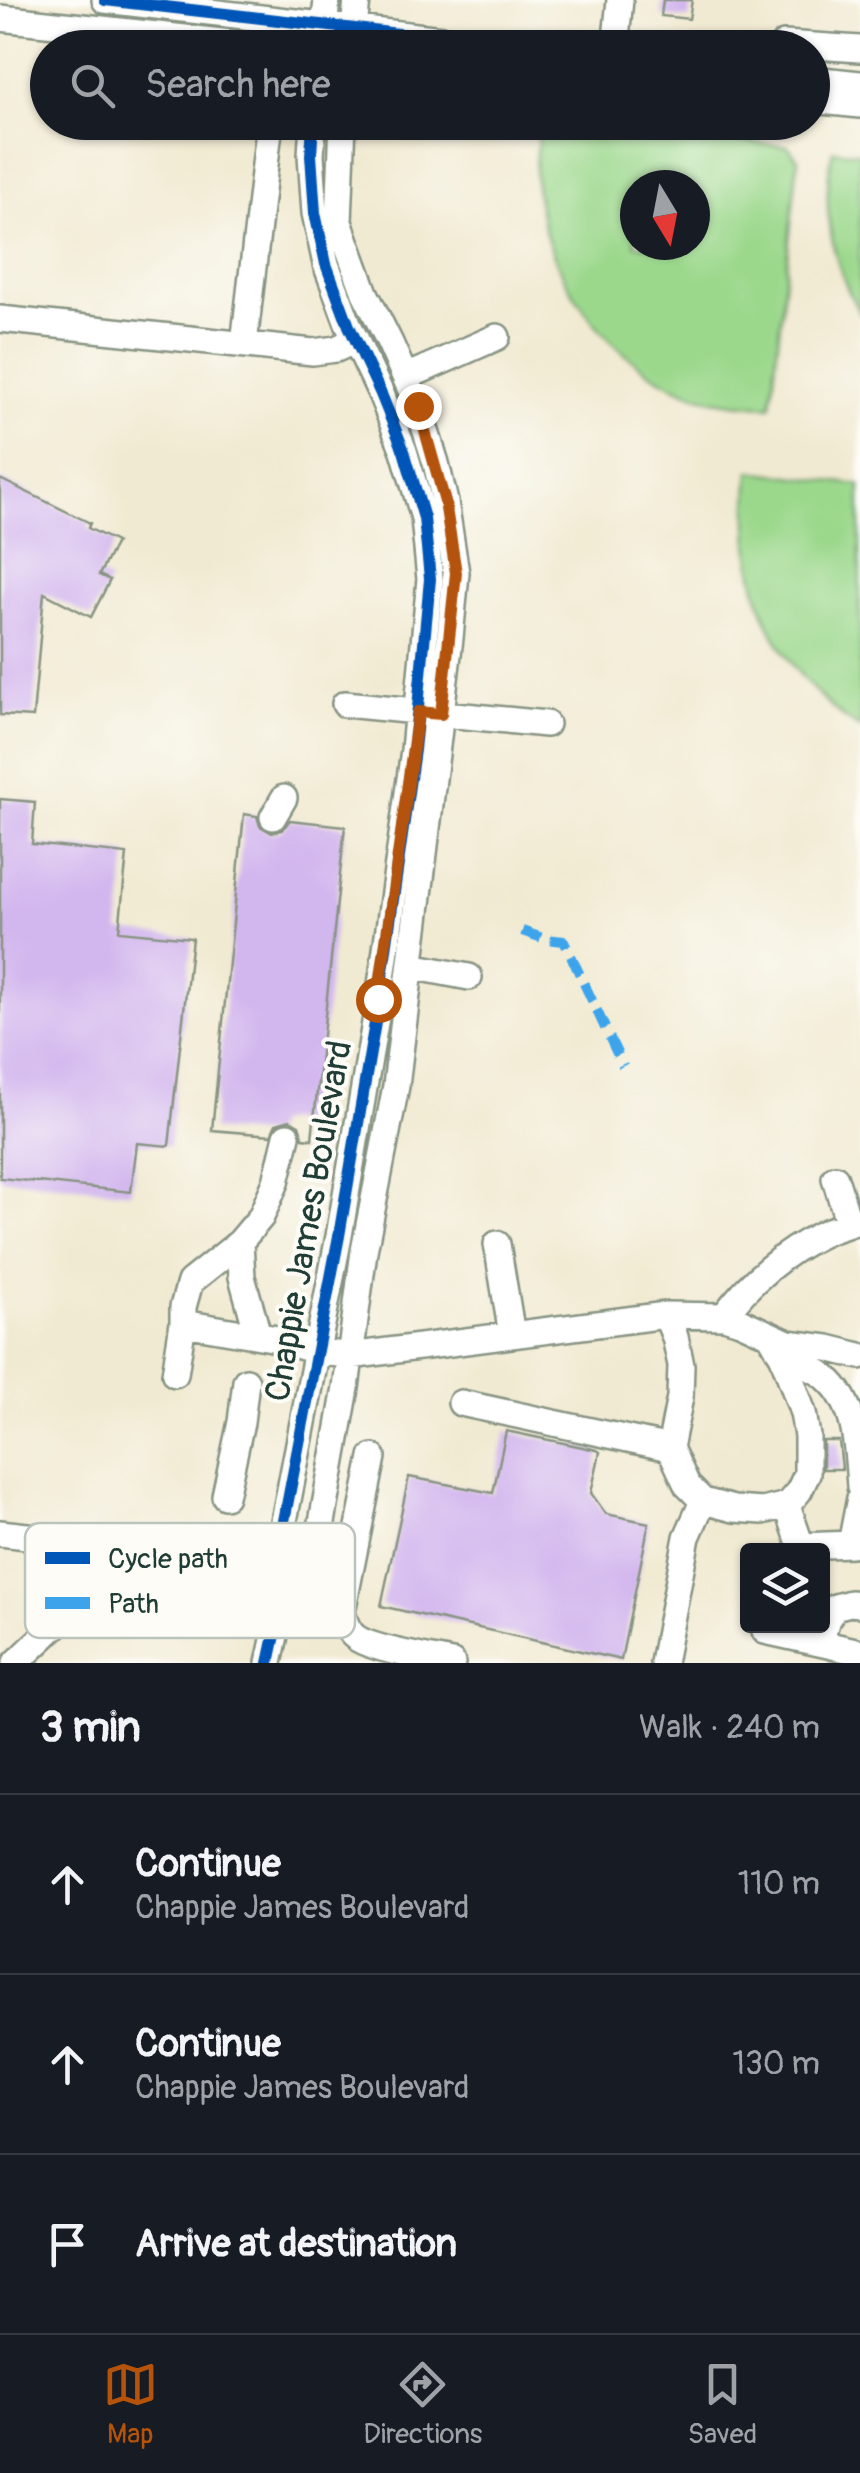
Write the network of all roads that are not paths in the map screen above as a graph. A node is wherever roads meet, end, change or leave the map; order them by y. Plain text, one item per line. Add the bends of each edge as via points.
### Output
1 (105, 0) edge
2 (357, 0) edge
3 (620, 0) edge
4 (2, 17) edge
5 (324, 24) edge
6 (118, 30) edge
7 (354, 30) edge
8 (617, 30) edge
9 (830, 47) edge
10 (860, 49) edge
11 (830, 81) edge
12 (860, 84) edge
13 (830, 102) edge
14 (860, 105) edge
15 (268, 140) edge
16 (312, 140) edge
17 (342, 140) edge
18 (0, 318) edge
19 (497, 337) dead end
20 (356, 340) junction
21 (244, 344) junction
22 (406, 378) junction
23 (345, 704) dead end
24 (429, 713) junction
25 (546, 724) dead end
26 (411, 966) junction
27 (469, 977) dead end
28 (287, 1136) dead end
29 (834, 1178) dead end
30 (854, 1222) edge
31 (240, 1242) junction
32 (497, 1244) dead end
33 (666, 1315) junction
34 (724, 1316) junction
35 (184, 1323) junction
36 (258, 1335) junction
37 (512, 1335) junction
38 (777, 1346) junction
39 (317, 1351) junction
40 (350, 1356) junction
41 (860, 1356) edge
42 (175, 1374) dead end
43 (246, 1382) dead end
44 (460, 1403) dead end
45 (670, 1448) junction
46 (373, 1457) dead end
47 (860, 1487) edge
48 (225, 1496) dead end
49 (860, 1498) edge
50 (703, 1501) junction
51 (787, 1505) junction
52 (284, 1523) edge
53 (322, 1523) edge
54 (0, 1533) edge
55 (25, 1536) edge
56 (798, 1543) edge
57 (855, 1545) edge
58 (830, 1546) edge
59 (355, 1547) edge
60 (860, 1604) edge
61 (773, 1633) edge
62 (355, 1637) edge
63 (42, 1638) edge
64 (274, 1638) edge
65 (820, 1644) junction
66 (860, 1652) edge
67 (16, 1663) edge
68 (269, 1663) edge
69 (452, 1663) edge
70 (662, 1663) edge

1 - 5 street
2 - 7 street
3 - 8 street
4 - 6 street
9 - 10 street
11 - 12 street
13 - 14 street
15 - 21 street
16 - 20 street, Chappie James Boulevard via 315,213 326,264
17 - 22 street, Chappie James Boulevard via 340,222 365,294
18 - 21 street
19 - 22 street
20 - 21 street via 313,352
20 - 24 street, Chappie James Boulevard via 424,518
22 - 24 street, Chappie James Boulevard via 436,464 456,573
23 - 24 street
24 - 25 street
24 - 26 street, Chappie James Boulevard
24 - 39 street, Chappie James Boulevard
26 - 27 street
26 - 40 street, Chappie James Boulevard
28 - 31 street via 261,1217
29 - 30 street
30 - 34 street via 772,1265
31 - 35 street via 190,1282
31 - 36 street
32 - 37 street
33 - 34 street
33 - 37 street
33 - 45 street via 681,1366
34 - 38 street
35 - 36 street
35 - 42 street
36 - 39 street
37 - 40 street
38 - 41 street
38 - 47 street via 834,1384 849,1408
38 - 51 street via 807,1436 807,1474
39 - 40 street
39 - 52 street, Chappie James Boulevard
40 - 53 street, Chappie James Boulevard
43 - 48 street
44 - 45 street
45 - 50 street
46 - 59 street
49 - 57 street
50 - 51 street via 734,1510
50 - 70 street via 687,1537
51 - 56 street
54 - 55 street
57 - 58 street
60 - 65 street via 835,1607
61 - 65 street
62 - 69 street
63 - 67 street
64 - 68 street
65 - 66 street

